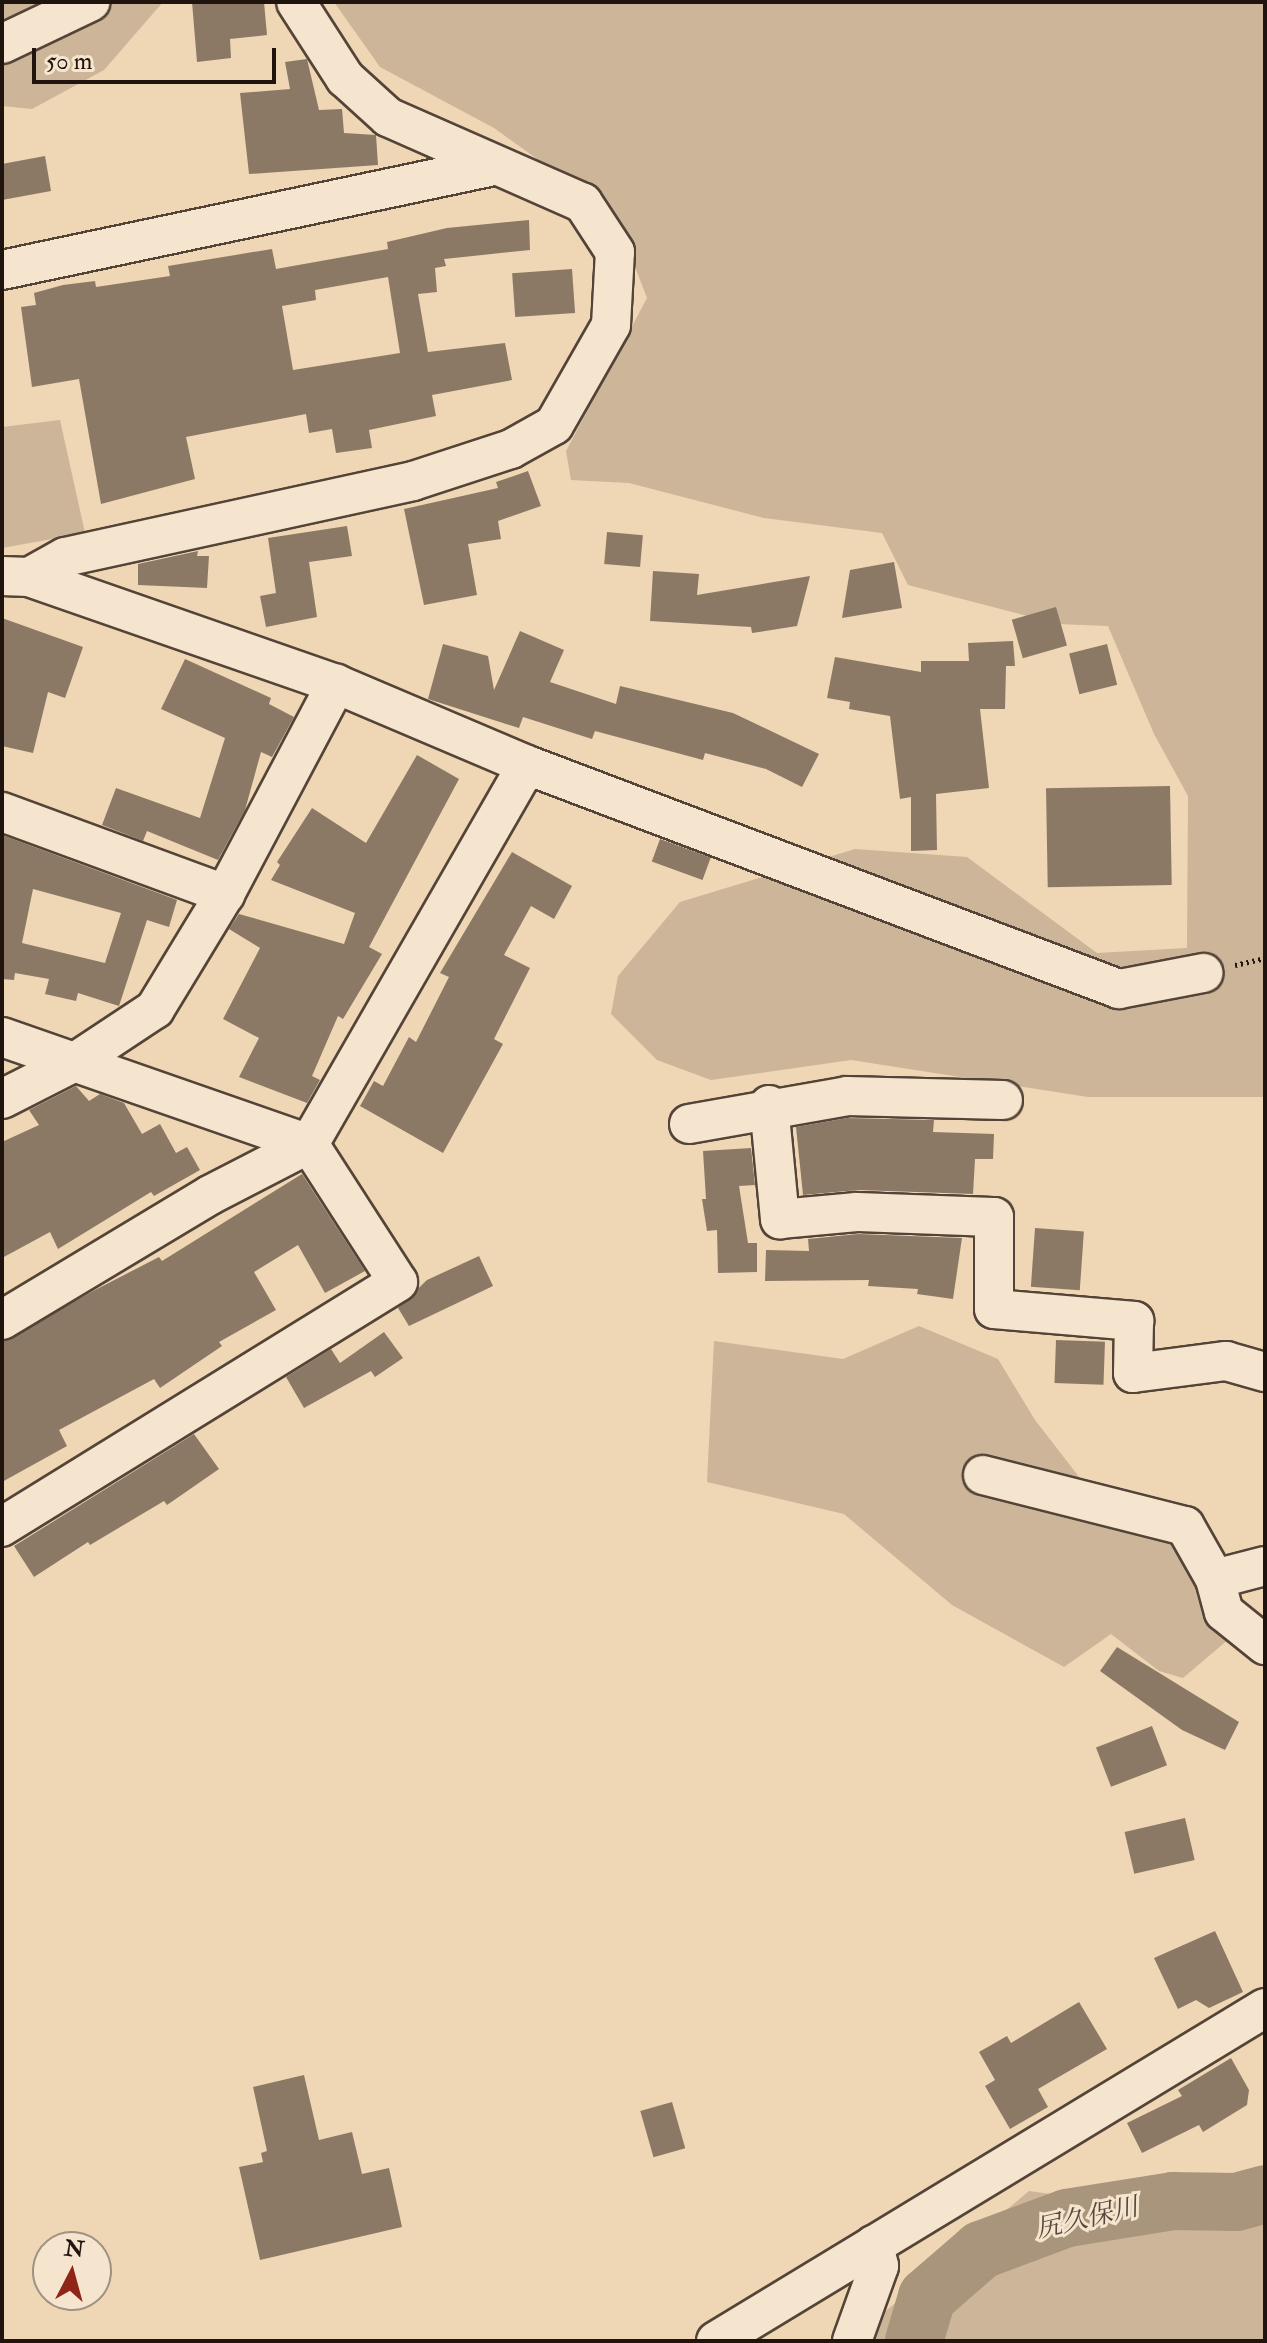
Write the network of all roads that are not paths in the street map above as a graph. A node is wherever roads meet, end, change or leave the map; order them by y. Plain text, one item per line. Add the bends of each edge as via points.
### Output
1 (90, 2) edge
2 (296, 2) edge
3 (2, 44) edge
4 (494, 166) junction
5 (2, 270) edge
6 (16, 577) edge
7 (336, 684) junction
8 (527, 765) junction
9 (2, 812) edge
10 (225, 894) junction
11 (1203, 973) dead end
12 (2, 1037) edge
13 (75, 1062) junction
14 (2, 1099) edge
15 (1003, 1100) dead end
16 (769, 1105) junction
17 (689, 1124) dead end
18 (309, 1144) junction
19 (2, 1320) edge
20 (1265, 1372) edge
21 (983, 1475) dead end
22 (2, 1527) edge
23 (1265, 1566) edge
24 (1215, 1579) junction
25 (1265, 1645) edge
26 (1265, 2008) edge
27 (874, 2245) junction
28 (716, 2341) edge
29 (852, 2341) edge

1 - 3 street
2 - 4 street via 345,78 388,117
4 - 5 street
4 - 6 street via 583,203 615,252 611,325 554,425 511,449 413,481 65,557
6 - 7 street
7 - 8 street
7 - 10 street
8 - 11 street via 1119,989
8 - 18 street
9 - 10 street
10 - 13 street via 155,1009
12 - 13 street
13 - 14 street
13 - 18 street
15 - 16 street via 847,1096
16 - 17 street
16 - 20 street via 780,1219 857,1212 994,1217 994,1309 1134,1321 1133,1373 1226,1361
18 - 19 street via 210,1195
18 - 22 street via 398,1282
21 - 24 street via 1185,1526
23 - 24 street
24 - 25 street via 1224,1612
26 - 27 street
27 - 28 street
27 - 29 street via 879,2266

